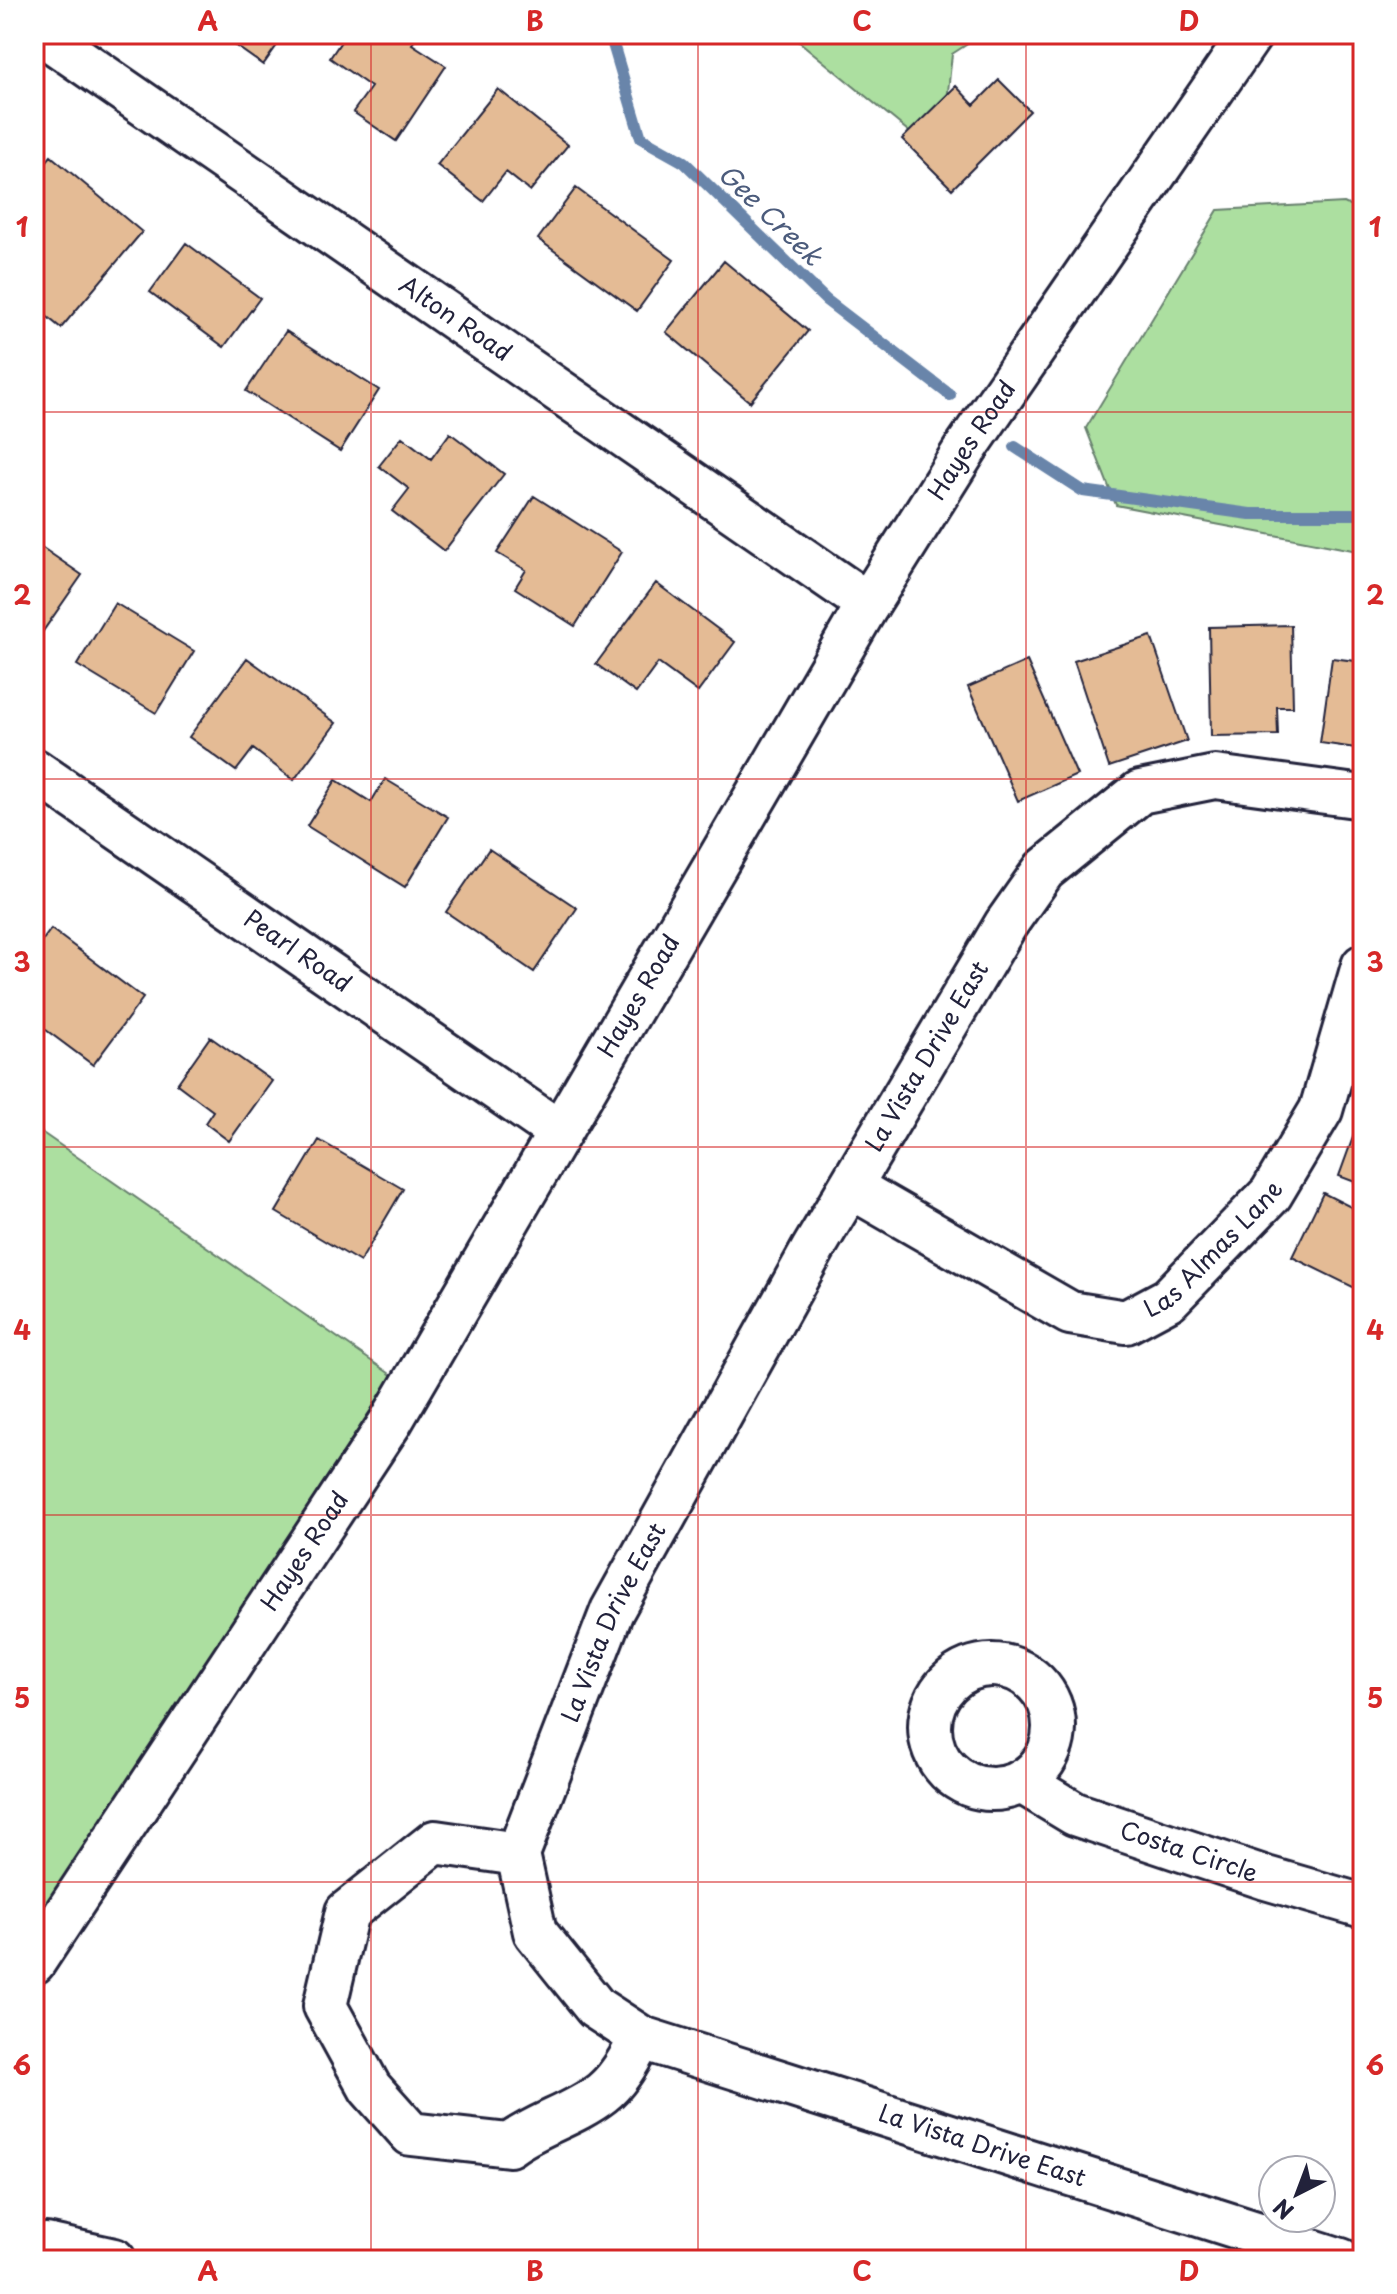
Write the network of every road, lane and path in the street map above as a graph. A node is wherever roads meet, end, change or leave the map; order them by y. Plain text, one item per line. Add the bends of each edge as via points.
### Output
1 (1251, 34) edge
2 (57, 38) edge
3 (868, 604) junction
4 (34, 770) edge
5 (1363, 797) edge
6 (1363, 966) edge
7 (559, 1132) junction
8 (851, 1187) junction
9 (1022, 1782) dead end
10 (518, 1854) junction
11 (1363, 1906) edge
12 (34, 1962) edge
13 (642, 2038) junction
14 (34, 2247) edge
15 (114, 2260) edge
16 (1341, 2260) edge

1 - 3 street, Hayes Road via 966,448
2 - 3 street, Alton Road
3 - 7 street, Hayes Road
4 - 7 street, Pearl Road
5 - 8 street, La Vista Drive East via 1215,777 1140,792 1044,870 1006,924
6 - 8 street, Las Almas Lane via 1321,1110 1271,1194 1169,1299 1126,1322 1070,1313
7 - 12 street, Hayes Road via 390,1423
8 - 10 street, La Vista Drive East via 612,1611
9 - 11 street, Costa Circle via 1075,1814
10 - 13 street, La Vista Drive East via 535,1932 596,2008
10 - 13 street via 435,1842 347,1912 325,2006 370,2088 411,2134 509,2145 601,2094
13 - 16 street, La Vista Drive East
14 - 15 street

